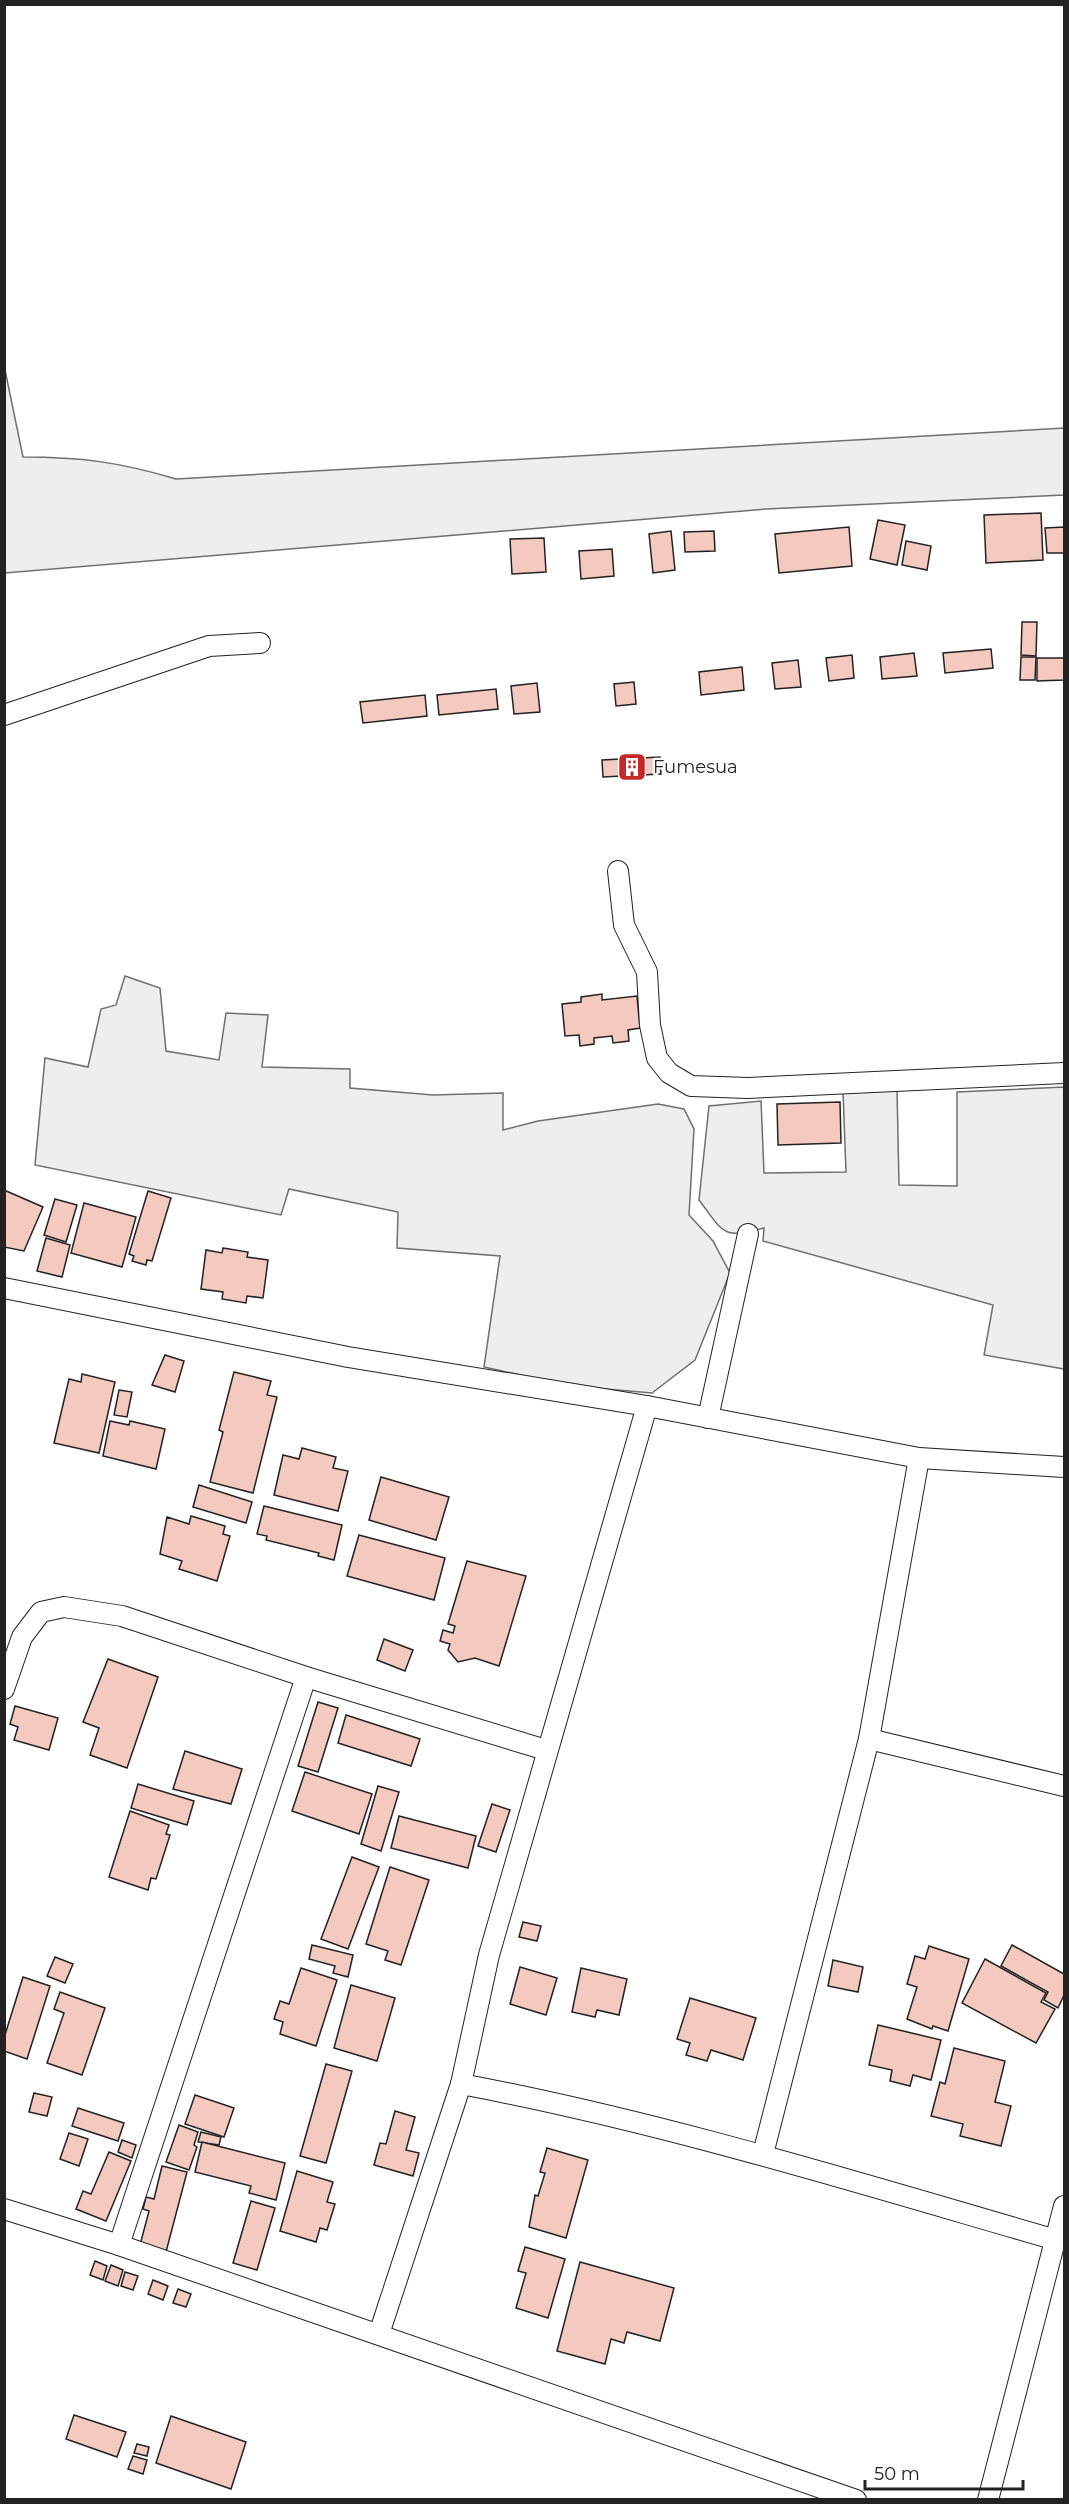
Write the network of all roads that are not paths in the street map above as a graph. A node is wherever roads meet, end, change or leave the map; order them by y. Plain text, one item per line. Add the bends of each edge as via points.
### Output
1 (260, 643) dead end
2 (4, 715) edge
3 (618, 871) dead end
4 (1065, 1073) edge
5 (748, 1234) dead end
6 (4, 1288) edge
7 (647, 1406) junction
8 (708, 1418) junction
9 (919, 1458) junction
10 (1065, 1467) edge
11 (306, 1677) junction
12 (4, 1689) edge
13 (869, 1739) junction
14 (546, 1750) junction
15 (1065, 1786) edge
16 (461, 2084) junction
17 (763, 2154) junction
18 (1065, 2206) edge
19 (4, 2209) edge
20 (1056, 2240) junction
21 (118, 2245) junction
22 (379, 2334) junction
23 (856, 2499) edge
24 (988, 2499) edge

1 - 2 street via 208,646
3 - 4 street via 624,925 647,972 650,1025 657,1058 669,1073 691,1086 748,1088
5 - 8 street
6 - 7 street via 348,1356
7 - 8 street
7 - 14 street
8 - 9 street
9 - 10 street
9 - 13 street
11 - 12 street via 122,1616 63,1607 41,1612 22,1637
11 - 14 street
11 - 21 street
13 - 15 street
13 - 17 street
14 - 16 street via 489,1955
16 - 17 street via 558,2102
16 - 22 street
17 - 20 street
18 - 20 street
19 - 21 street
20 - 24 street
21 - 22 street
22 - 23 street

